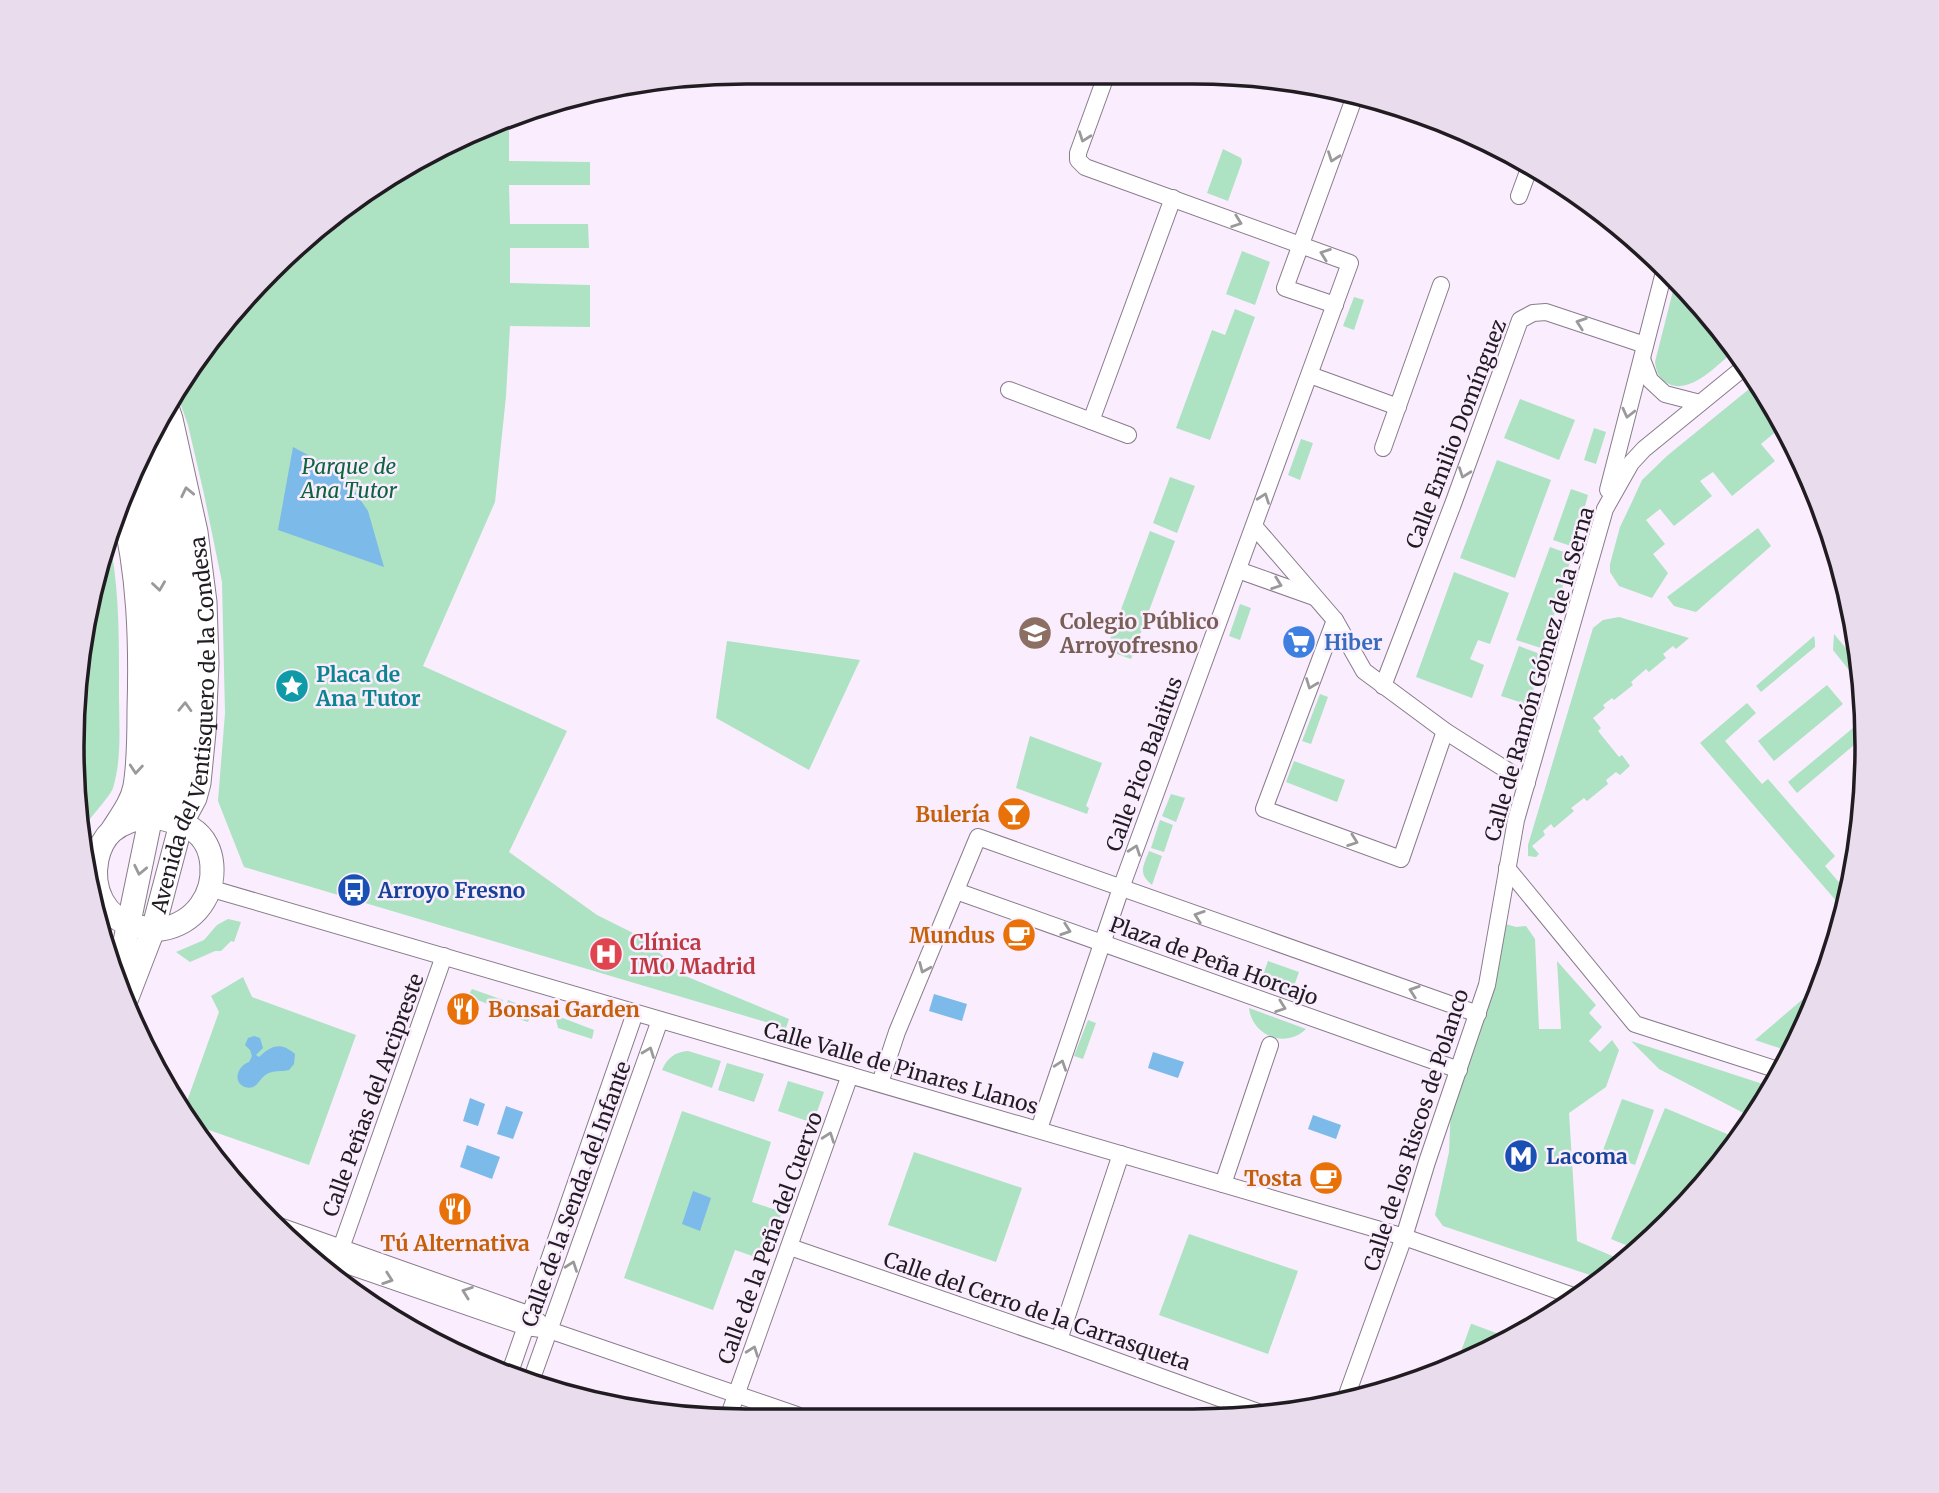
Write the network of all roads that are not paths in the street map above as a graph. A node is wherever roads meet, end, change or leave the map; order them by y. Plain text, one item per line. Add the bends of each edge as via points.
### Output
1 (1103, 84) edge
2 (1352, 104) edge
3 (1527, 175) edge
4 (1519, 196) dead end
5 (1173, 198) junction
6 (1301, 245) junction
7 (1663, 280) edge
8 (1441, 285) dead end
9 (1335, 305) junction
10 (1644, 352) junction
11 (1739, 372) edge
12 (1310, 375) junction
13 (1009, 390) dead end
14 (1700, 403) junction
15 (1398, 407) junction
16 (171, 418) edge
17 (1091, 421) junction
18 (1128, 435) dead end
19 (156, 446) edge
20 (1383, 448) dead end
21 (139, 482) edge
22 (1605, 509) junction
23 (124, 519) edge
24 (1254, 526) junction
25 (1238, 570) junction
26 (1316, 598) junction
27 (1335, 621) junction
28 (1383, 686) junction
29 (1445, 731) junction
30 (1527, 783) junction
31 (151, 816) junction
32 (181, 824) junction
33 (112, 832) junction
34 (1507, 868) junction
35 (96, 871) edge
36 (209, 888) junction
37 (1121, 888) junction
38 (956, 891) junction
39 (104, 905) edge
40 (128, 924) junction
41 (153, 930) junction
42 (1103, 943) junction
43 (444, 956) junction
44 (119, 960) edge
45 (130, 989) edge
46 (635, 1013) junction
47 (1478, 1014) junction
48 (660, 1020) junction
49 (1270, 1045) dead end
50 (1772, 1068) edge
51 (1459, 1070) junction
52 (850, 1075) junction
53 (880, 1083) junction
54 (1039, 1129) junction
55 (1121, 1154) junction
56 (1223, 1184) junction
57 (296, 1232) edge
58 (1404, 1237) junction
59 (790, 1247) junction
60 (341, 1248) junction
61 (324, 1257) edge
62 (1566, 1293) edge
63 (528, 1321) junction
64 (549, 1330) junction
65 (1059, 1340) junction
66 (512, 1366) edge
67 (534, 1374) edge
68 (1349, 1390) edge
69 (736, 1395) junction
70 (1244, 1407) edge
71 (731, 1409) edge
72 (779, 1409) edge

1 -> 5 street, Calle Pico Balaitus via 1078,160 1085,167
2 -> 6 street
3 - 4 street
5 -> 6 street, Calle Pico Balaitus
5 - 17 street
9 -> 6 street, Calle Pico Balaitus via 1350,263
6 - 9 street via 1286,288
7 - 10 street
8 - 15 street
9 - 12 street, Calle Pico Balaitus
10 - 14 street via 1650,380 1665,394
10 -> 22 street
10 -> 28 street, Calle Emilio Domínguez via 1546,312 1520,320
11 - 14 street, Calle de Ramón Gómez de la Serna
12 - 15 street
24 -> 12 street, Calle Pico Balaitus
13 - 17 street
14 - 22 street, Calle de Ramón Gómez de la Serna via 1631,463
15 - 20 street
32 -> 16 street, Avenida del Ventisquero de la Condesa via 199,783 207,663 196,532
17 - 18 street
32 -> 19 highway via 184,603
21 -> 31 highway via 161,604 161,732
22 - 30 street, Calle de Ramón Gómez de la Serna
23 -> 33 street, Avenida del Ventisquero de la Condesa via 138,604 139,733 135,786
24 - 25 street, Calle Pico Balaitus
24 - 26 street
25 -> 26 street
37 -> 25 street, Calle Pico Balaitus
26 - 27 street
27 - 28 street via 1364,671
27 -> 29 street via 1264,809 1401,859
28 - 29 street
29 - 30 street
30 - 34 street, Calle de Ramón Gómez de la Serna
31 - 32 street
31 - 33 street via 139,817
31 -> 40 street, Avenida del Ventisquero de la Condesa
32 - 36 street via 204,840 213,861
32 - 41 street, Avenida del Ventisquero de la Condesa
33 - 35 street, Avenida del Ventisquero de la Condesa via 98,856
34 - 47 street, Calle de los Riscos de Polanco
34 - 50 street, Calle de Ramón Gómez de la Serna via 1635,1024
36 - 41 street via 199,909 186,921
36 - 43 street, Calle Valle de Pinares Llanos
37 - 38 street, Plaza de Peña Horcajo via 978,837
37 - 42 street, Calle Pico Balaitus
47 -> 37 street, Plaza de Peña Horcajo
38 -> 42 street, Plaza de Peña Horcajo
38 -> 53 street
39 - 40 street, Avenida del Ventisquero de la Condesa
40 - 41 street
40 - 44 street, Avenida del Ventisquero de la Condesa
41 - 45 street, Avenida del Ventisquero de la Condesa
42 -> 51 street, Plaza de Peña Horcajo
54 -> 42 street, Calle Pico Balaitus
43 - 46 street, Calle Valle de Pinares Llanos
43 - 60 street, Calle Peñas del Arcipreste
46 - 48 street, Calle Valle de Pinares Llanos
46 - 63 street, Calle de la Senda del Infante
47 - 51 street, Calle de los Riscos de Polanco
48 - 52 street, Calle Valle de Pinares Llanos
64 -> 48 street, Calle de la Senda del Infante
49 - 56 street
51 - 58 street, Calle de los Riscos de Polanco
52 - 53 street, Calle Valle de Pinares Llanos
59 -> 52 street, Calle de la Peña del Cuervo
53 - 54 street, Calle Valle de Pinares Llanos
54 - 55 street, Calle Valle de Pinares Llanos
55 - 56 street, Calle Valle de Pinares Llanos
55 - 65 street
56 - 58 street, Calle Valle de Pinares Llanos
57 - 60 street
58 - 62 street, Calle Valle de Pinares Llanos
58 - 68 street, Calle de los Riscos de Polanco
59 - 65 street, Calle del Cerro de la Carrasqueta
69 -> 59 street, Calle de la Peña del Cuervo
63 -> 60 street
61 -> 63 street
63 - 64 street
63 - 66 street, Calle de la Senda del Infante
64 - 67 street, Calle de la Senda del Infante
64 - 69 street
65 - 70 street, Calle del Cerro de la Carrasqueta
69 - 71 street, Calle de la Peña del Cuervo
69 - 72 street

